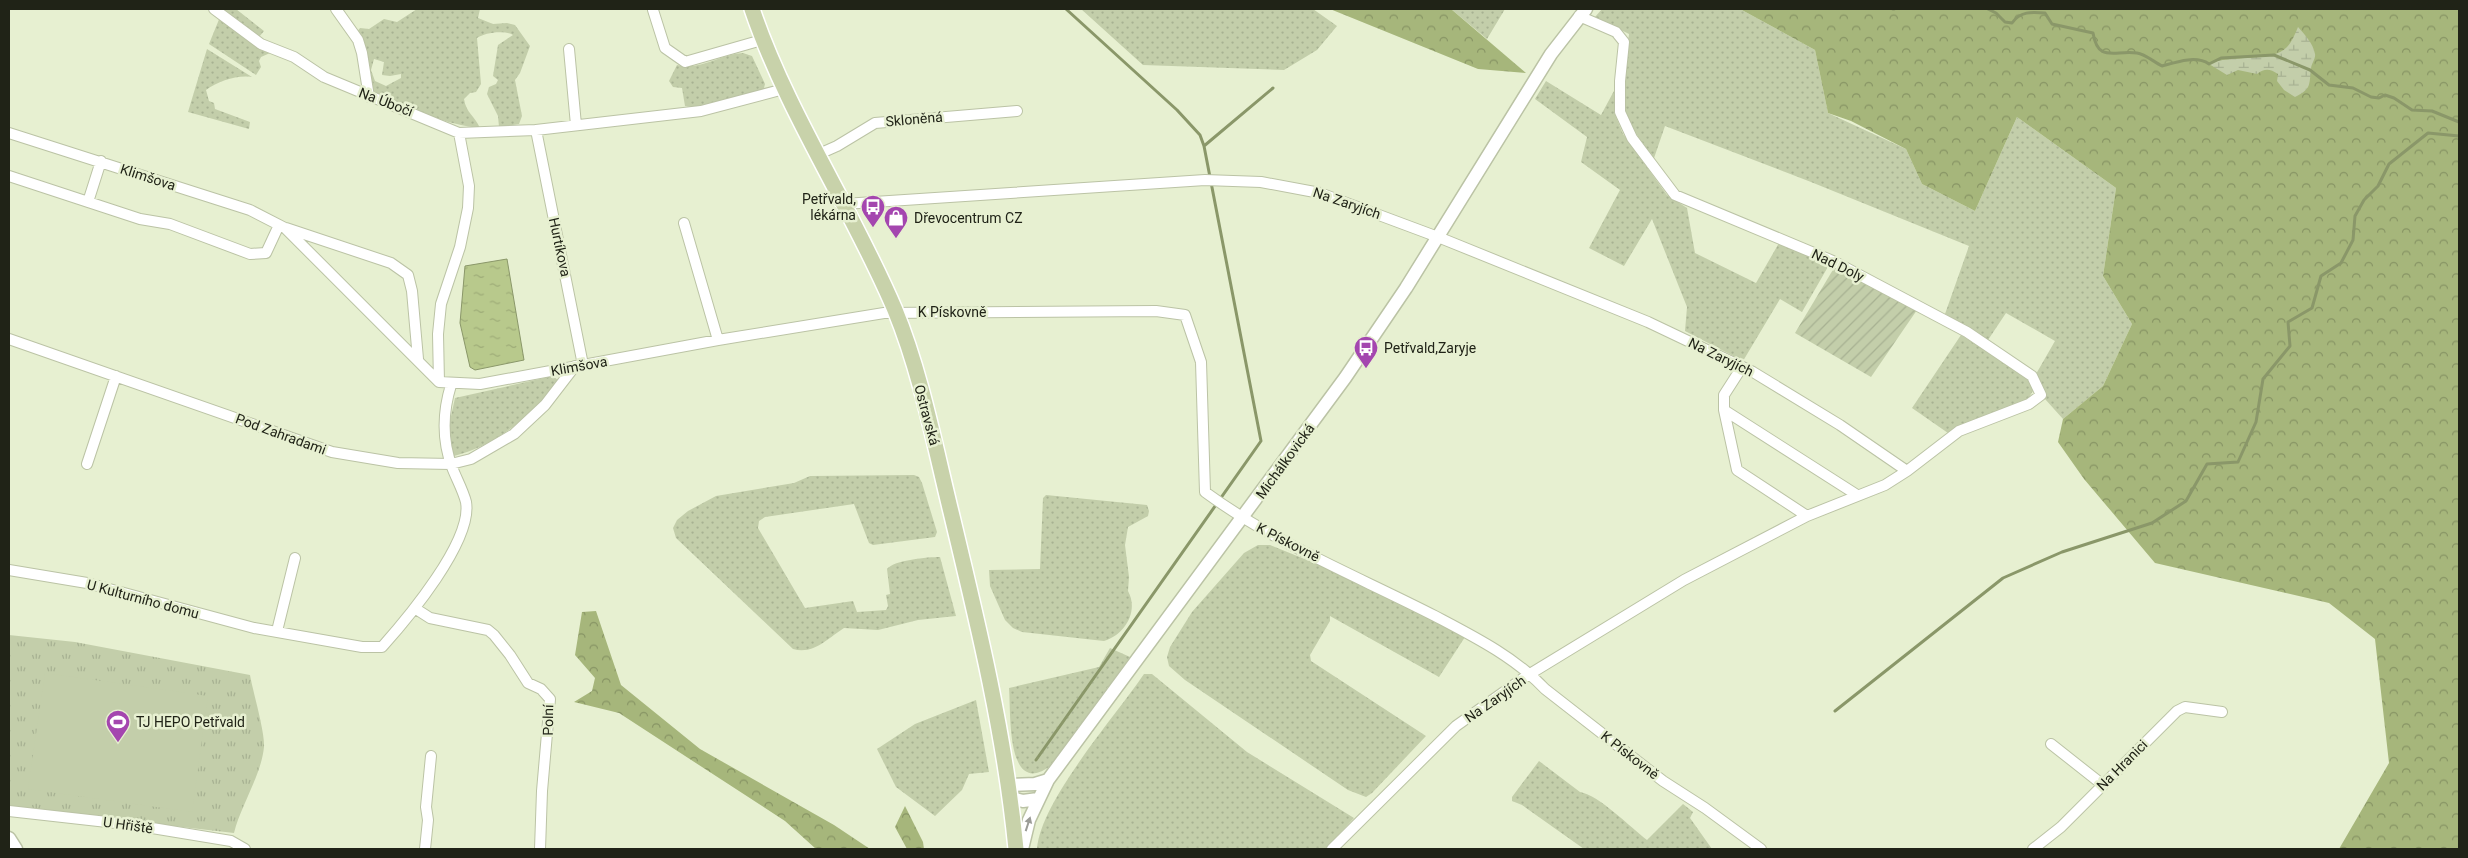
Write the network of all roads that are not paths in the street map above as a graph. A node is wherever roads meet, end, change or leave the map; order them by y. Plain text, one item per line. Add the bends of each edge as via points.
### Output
1 (214, 9) edge
2 (336, 9) edge
3 (752, 9) edge
4 (653, 10) dead end
5 (1583, 13) edge
6 (762, 40) junction
7 (569, 49) dead end
8 (784, 90) junction
9 (369, 96) junction
10 (1017, 111) dead end
11 (576, 125) junction
12 (536, 130) junction
13 (9, 133) edge
14 (459, 133) junction
15 (819, 154) junction
16 (101, 161) junction
17 (9, 176) edge
18 (88, 202) junction
19 (844, 204) junction
20 (684, 223) dead end
21 (282, 226) junction
22 (1438, 237) junction
23 (896, 312) junction
24 (9, 339) edge
25 (718, 340) junction
26 (418, 359) junction
27 (579, 366) junction
28 (1742, 367) junction
29 (116, 376) junction
30 (439, 382) junction
31 (451, 384) junction
32 (1724, 410) junction
33 (87, 464) dead end
34 (451, 464) junction
35 (1907, 471) junction
36 (1857, 495) junction
37 (1807, 516) junction
38 (1242, 519) junction
39 (295, 558) dead end
40 (9, 570) edge
41 (416, 609) junction
42 (277, 631) junction
43 (1531, 674) junction
44 (2222, 712) dead end
45 (2051, 744) dead end
46 (431, 756) dead end
47 (1048, 780) junction
48 (2103, 786) junction
49 (1010, 791) junction
50 (1038, 799) junction
51 (9, 810) edge
52 (9, 838) edge
53 (16, 849) edge
54 (245, 849) edge
55 (425, 849) edge
56 (540, 849) edge
57 (1016, 849) edge
58 (1022, 849) edge
59 (1332, 849) edge
60 (1761, 849) edge
61 (2033, 849) edge

1 - 9 street, Na Úbočí via 261,44 294,57 324,77
2 - 9 street via 358,40
3 - 6 main road, Ostravská
4 - 6 street via 665,48 685,62
5 - 22 street, Michálkovická via 1530,88
5 - 35 street, Nad Doly via 1616,32 1624,42 1620,112 1632,138 1675,195 1833,261 1967,332 2032,376 2041,395 2029,404 1959,431
6 - 8 main road, Ostravská
7 - 11 street
8 - 11 street, Na Úbočí via 701,111
8 - 15 main road, Ostravská
9 - 14 street, Na Úbočí
10 - 15 street, Skloněná via 875,122
11 - 12 street, Na Úbočí
12 - 14 street, Na Úbočí
12 - 27 street, Hurtíkova
13 - 16 street, Klimšova
14 - 30 street via 469,186 468,208 460,247 441,304
15 - 19 main road, Ostravská
16 - 18 street
16 - 21 street, Klimšova via 250,210
17 - 18 street
18 - 21 street via 140,219 170,224 250,254 266,253
19 - 22 street, Na Zaryjích via 1205,180 1261,182 1320,192
19 - 23 main road, Ostravská
20 - 25 street
21 - 26 street, Klimšova
21 - 26 street, Klimšova via 391,263 408,275
22 - 28 street, Na Zaryjích via 1648,322
22 - 38 street, Michálkovická via 1345,378
23 - 25 street, Klimšova
23 - 38 street, K Pískovně via 1156,311 1185,316 1201,362 1205,492
23 - 49 main road, Ostravská via 931,427 1000,725
24 - 29 street, Pod Zahradami
25 - 27 street, Klimšova
26 - 30 street, Klimšova
27 - 31 street, Klimšova via 480,384
27 - 34 street, Pod Zahradami via 514,434 471,459
28 - 32 street via 1724,395
28 - 35 street, Na Zaryjích via 1840,425
29 - 33 street
29 - 34 street, Pod Zahradami via 332,452 398,463
30 - 31 street, Klimšova
31 - 34 street, U Kulturního domu via 445,405 445,423
32 - 36 street
32 - 37 street via 1737,470
34 - 41 street, U Kulturního domu via 466,503 462,535
35 - 36 street, Na Zaryjích via 1885,485
36 - 37 street, Na Zaryjích
37 - 43 street, Na Zaryjích via 1684,580
38 - 43 street, K Pískovně via 1282,542 1343,569 1456,627
38 - 47 street, Michálkovická
39 - 42 street
40 - 42 street, U Kulturního domu via 87,583 254,628
41 - 42 street, U Kulturního domu via 382,647 362,647
41 - 56 street, Polní via 430,618 488,630 528,682 540,688 550,699
43 - 59 street, Na Zaryjích via 1456,726
43 - 60 street, K Pískovně via 1545,689 1663,781
44 - 48 street, Na Hranici via 2185,707 2177,711
45 - 48 street
46 - 55 street
47 - 49 street
47 - 50 street, Michálkovická
48 - 61 street, Na Hranici
49 - 50 street via 1022,801
49 - 57 main road, Ostravská
58 -> 50 street, Michálkovická
51 - 54 street, U Hřiště via 231,841
52 - 53 street

